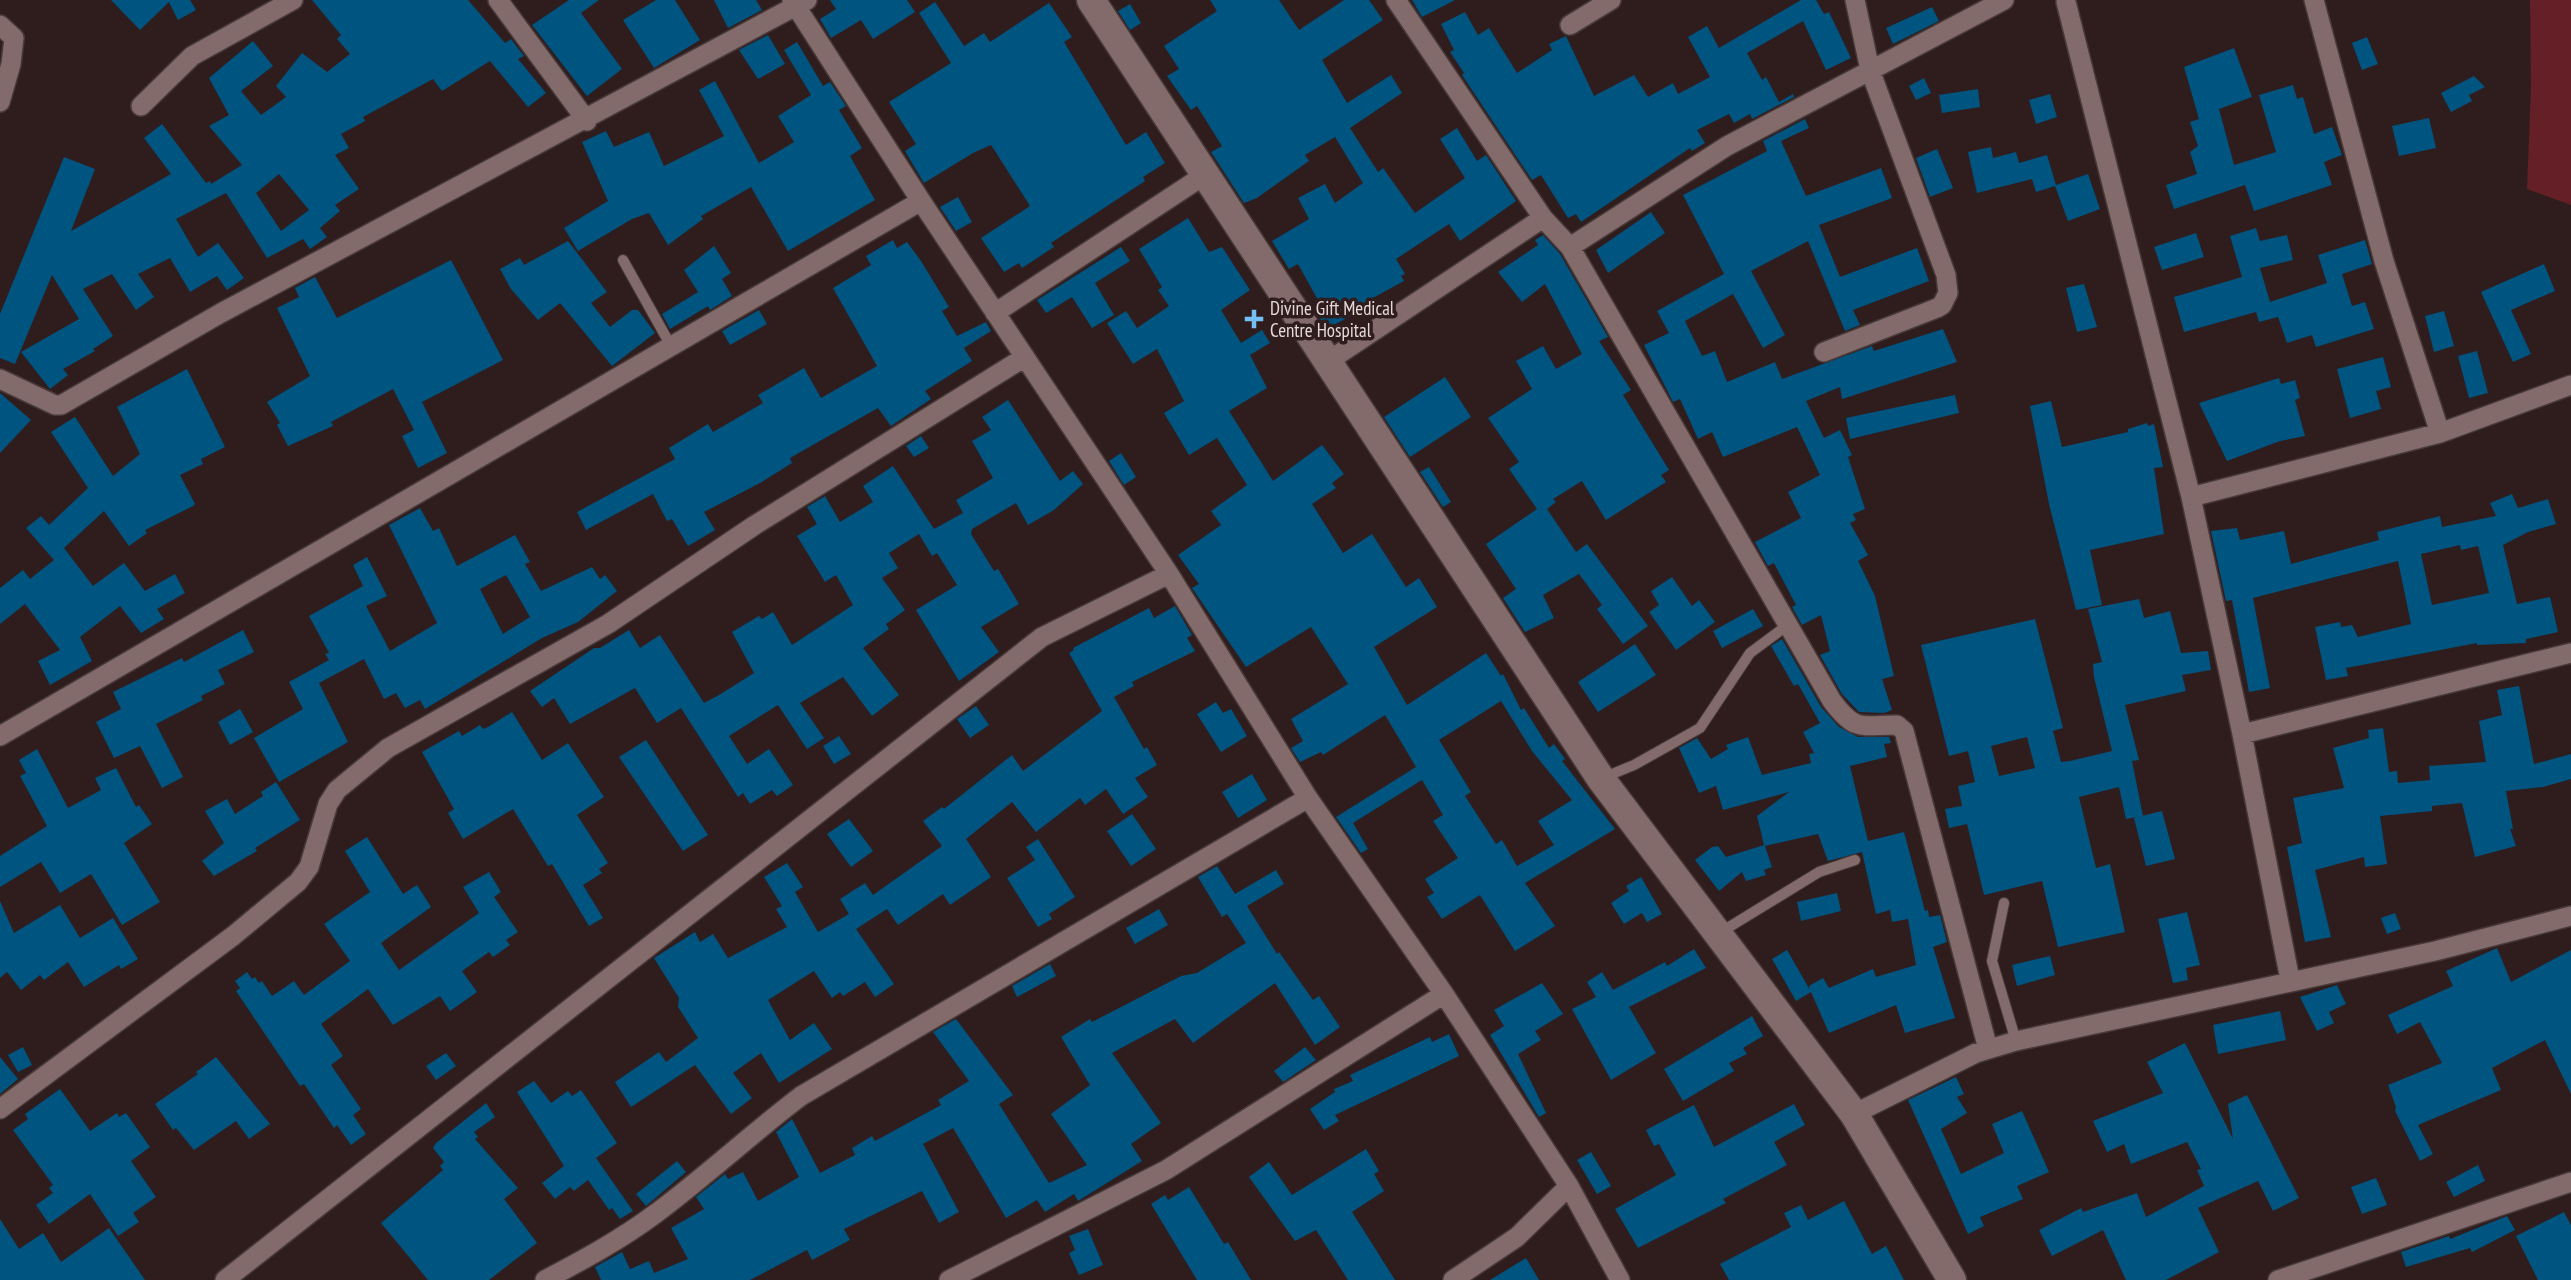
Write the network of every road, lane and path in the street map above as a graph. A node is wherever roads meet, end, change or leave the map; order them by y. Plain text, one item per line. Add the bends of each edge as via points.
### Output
1 (293, 0) edge
2 (498, 0) edge
3 (1091, 0) edge
4 (1396, 0) edge
5 (1611, 0) edge
6 (1855, 0) edge
7 (2004, 0) edge
8 (2314, 0) edge
9 (799, 2) edge
10 (2066, 2) edge
11 (0, 25) edge
12 (1570, 25) dead end
13 (1870, 70) junction
14 (0, 102) edge
15 (141, 106) dead end
16 (587, 121) junction
17 (1206, 174) junction
18 (921, 201) junction
19 (1543, 218) junction
20 (1570, 247) junction
21 (623, 260) dead end
22 (995, 313) junction
23 (671, 346) junction
24 (1824, 352) dead end
25 (1025, 357) junction
26 (1327, 362) junction
27 (0, 379) edge
28 (2571, 384) edge
29 (2440, 433) junction
30 (2191, 497) junction
31 (1169, 574) junction
32 (1789, 624) junction
33 (2571, 653) edge
34 (2242, 734) junction
35 (0, 736) edge
36 (1601, 779) junction
37 (1308, 798) junction
38 (1855, 860) dead end
39 (2004, 903) dead end
40 (2571, 916) edge
41 (1718, 934) junction
42 (2290, 980) junction
43 (1444, 994) junction
44 (2016, 1041) junction
45 (1988, 1049) junction
46 (0, 1109) edge
47 (1854, 1114) junction
48 (2571, 1182) edge
49 (1569, 1186) junction
50 (225, 1280) edge
51 (545, 1280) edge
52 (949, 1280) edge
53 (1453, 1280) edge
54 (1620, 1280) edge
55 (1952, 1280) edge
56 (2278, 1280) edge

1 - 15 street via 192,56
2 - 16 street
3 - 17 street
4 - 19 street
5 - 12 street
6 - 13 street
7 - 13 street
8 - 29 street via 2384,261
9 - 16 street
9 - 18 street
10 - 30 street
11 - 14 street via 14,37
13 - 20 street via 1727,146
13 - 24 street via 1942,259 1948,293 1937,308
16 - 27 street via 221,313 61,405
17 - 22 street
17 - 26 street
18 - 22 street
18 - 23 street
19 - 20 street
19 - 26 street
20 - 32 street
21 - 23 lane
22 - 25 street
23 - 35 street
25 - 31 street
25 - 46 street via 755,525 608,624 353,774 332,797 317,846 298,883
26 - 36 street
28 - 29 street
29 - 30 street
30 - 34 street
31 - 37 street
31 - 50 street via 1042,637
32 - 36 lane via 1750,653 1700,728
32 - 45 street via 1846,720 1860,728 1897,725 1904,731
33 - 34 street
34 - 42 street
36 - 41 street
37 - 43 street
37 - 51 street via 802,1096 656,1213 600,1252
38 - 41 lane via 1819,872
39 - 44 lane via 1992,961
40 - 42 street via 2435,951
41 - 47 street
42 - 44 street
43 - 49 street
43 - 52 street via 1166,1170
44 - 45 street
45 - 47 street
47 - 55 street
48 - 56 street
49 - 53 street via 1517,1237
49 - 54 street

